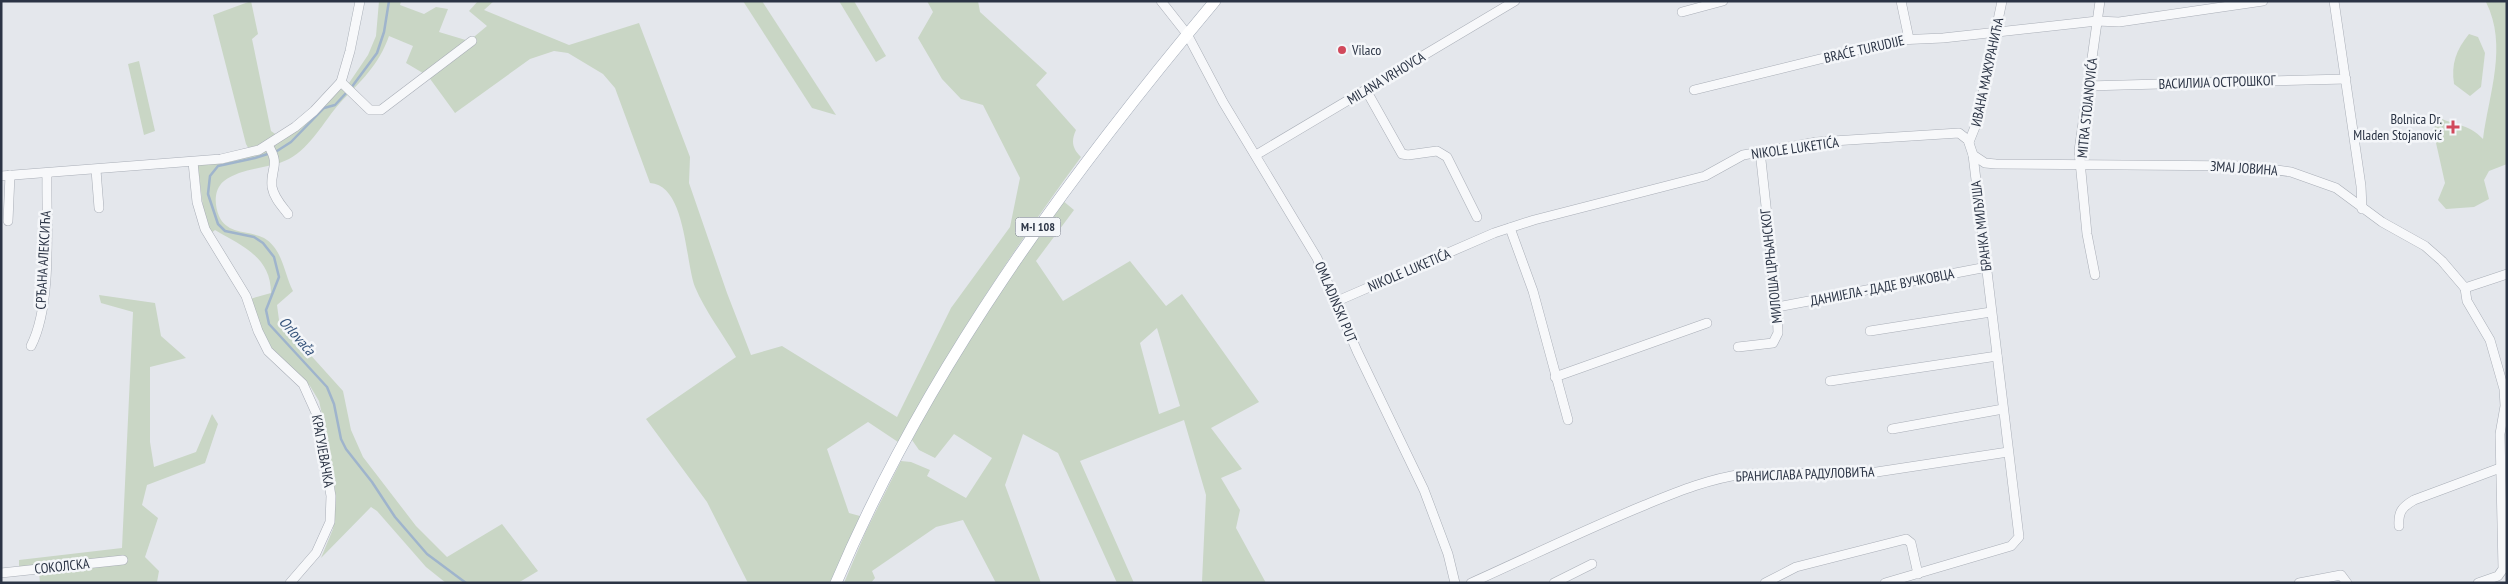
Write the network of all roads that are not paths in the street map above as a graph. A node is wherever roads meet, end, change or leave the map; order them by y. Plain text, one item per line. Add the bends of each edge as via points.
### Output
1 (360, 1) edge
2 (1161, 1) edge
3 (1215, 1) edge
4 (1515, 1) edge
5 (1723, 1) edge
6 (1901, 1) edge
7 (2002, 1) edge
8 (2100, 1) edge
9 (2263, 1) edge
10 (2334, 1) edge
11 (1682, 12) dead end
12 (2097, 21) junction
13 (1996, 31) junction
14 (1187, 34) junction
15 (1909, 39) junction
16 (472, 41) dead end
17 (2346, 78) junction
18 (341, 82) junction
19 (2087, 86) junction
20 (1366, 90) junction
21 (1694, 90) dead end
22 (1969, 142) junction
23 (270, 148) junction
24 (1760, 152) junction
25 (1256, 154) junction
26 (1973, 155) junction
27 (193, 162) junction
28 (2080, 166) junction
29 (96, 170) junction
30 (47, 173) junction
31 (6, 175) edge
32 (99, 208) dead end
33 (2362, 209) junction
34 (288, 214) dead end
35 (1477, 217) dead end
36 (8, 221) dead end
37 (1510, 228) junction
38 (1986, 267) junction
39 (2507, 274) edge
40 (2095, 275) dead end
41 (2465, 288) junction
42 (1335, 302) junction
43 (1777, 307) junction
44 (1991, 312) junction
45 (1706, 323) dead end
46 (1870, 331) dead end
47 (31, 346) dead end
48 (1738, 346) dead end
49 (1997, 356) junction
50 (1555, 377) junction
51 (1830, 381) dead end
52 (2003, 409) junction
53 (1568, 420) dead end
54 (1892, 429) dead end
55 (2008, 452) junction
56 (2500, 468) junction
57 (2399, 526) dead end
58 (123, 560) dead end
59 (1592, 564) dead end
60 (1, 572) edge
61 (1918, 574) junction
62 (2504, 576) edge
63 (290, 583) edge
64 (836, 583) edge
65 (1455, 583) edge
66 (1471, 583) edge
67 (1554, 583) edge
68 (1765, 583) edge
69 (1885, 583) edge
70 (2299, 583) edge
71 (2347, 583) edge
72 (2478, 583) edge

1 - 18 street
2 - 14 street, OMLADINSKI PUT
3 - 14 main road, M-I 108
4 - 20 street, MILANA VRHOVCA
5 - 11 street
6 - 15 street
7 - 13 street, ИВАНА МАЖУРАНИЋА
8 - 12 street, MITRA STOJANOVIĆA
9 - 12 street, BRAĆE TURUDIJE via 2119,22
10 - 17 street
12 - 13 street, BRAĆE TURUDIJE
12 - 19 street, MITRA STOJANOVIĆA
13 - 15 street, BRAĆE TURUDIJE
13 - 22 street, ИВАНА МАЖУРАНИЋА via 1978,122
14 - 25 street, OMLADINSKI PUT via 1223,102
14 - 64 main road, M-I 108 via 1062,192 971,327 917,417
15 - 21 street, BRAĆE TURUDIJE
16 - 18 street via 381,110 370,110
17 - 19 street, ВАСИЛИЈА ОСТРОШКОГ
17 - 33 street
18 - 23 street via 314,111
19 - 28 street, MITRA STOJANOVIĆA
20 - 25 street, MILANA VRHOVCA
20 - 35 street via 1402,154 1437,151 1447,157
22 - 24 street, NIKOLE LUKETIĆA via 1959,133 1950,132 1817,142
22 - 26 street, БРАНКА МИЉУША
23 - 27 street
23 - 34 street via 275,160 272,188
24 - 37 street, NIKOLE LUKETIĆA via 1743,155 1705,176
24 - 43 street, МИЛОША ЦРЊАНСКОГ
25 - 42 street, OMLADINSKI PUT via 1310,244
26 - 28 street, ЗМАЈ ЈОВИНА via 1984,163
26 - 38 street, БРАНКА МИЉУША
27 - 29 street
27 - 63 street, КРАГУЈЕВАЧКА via 197,202 205,229 246,296 268,351 303,384 317,414 331,496 330,522 316,553
28 - 33 street, ЗМАЈ ЈОВИНА via 2272,168 2336,188
28 - 40 street, MITRA STOJANOVIĆA
29 - 30 street
29 - 32 street
30 - 31 street
30 - 47 street, СРЂАНА АЛЕКСИЋА via 45,276 40,323
31 - 36 street
33 - 41 street, ЗМАЈ ЈОВИНА via 2425,246
37 - 42 street, NIKOLE LUKETIĆA
37 - 50 street via 1533,291
38 - 43 street, ДАНИЈЕЛА - ДАДЕ ВУЧКОВЦА
38 - 44 street, БРАНКА МИЉУША
39 - 41 street
41 - 56 street via 2467,301 2490,340 2504,389
42 - 65 street, OMLADINSKI PUT via 1424,490 1448,554
43 - 48 street, МИЛОША ЦРЊАНСКОГ via 1778,333 1773,343
44 - 46 street
44 - 49 street, БРАНКА МИЉУША
45 - 50 street
49 - 51 street
49 - 52 street, БРАНКА МИЉУША
50 - 53 street
52 - 54 street
52 - 55 street, БРАНКА МИЉУША
55 - 61 street, БРАНКА МИЉУША via 2019,537 2011,546
55 - 66 street, БРАНИСЛАВА РАДУЛОВИЋА via 1870,473 1722,477 1582,531
56 - 57 street via 2403,506 2398,515
56 - 62 street
58 - 60 street, СОКОЛСКА
59 - 67 street
61 - 68 street via 1906,539 1796,568
61 - 69 street
62 - 72 street
70 - 71 street via 2340,575

